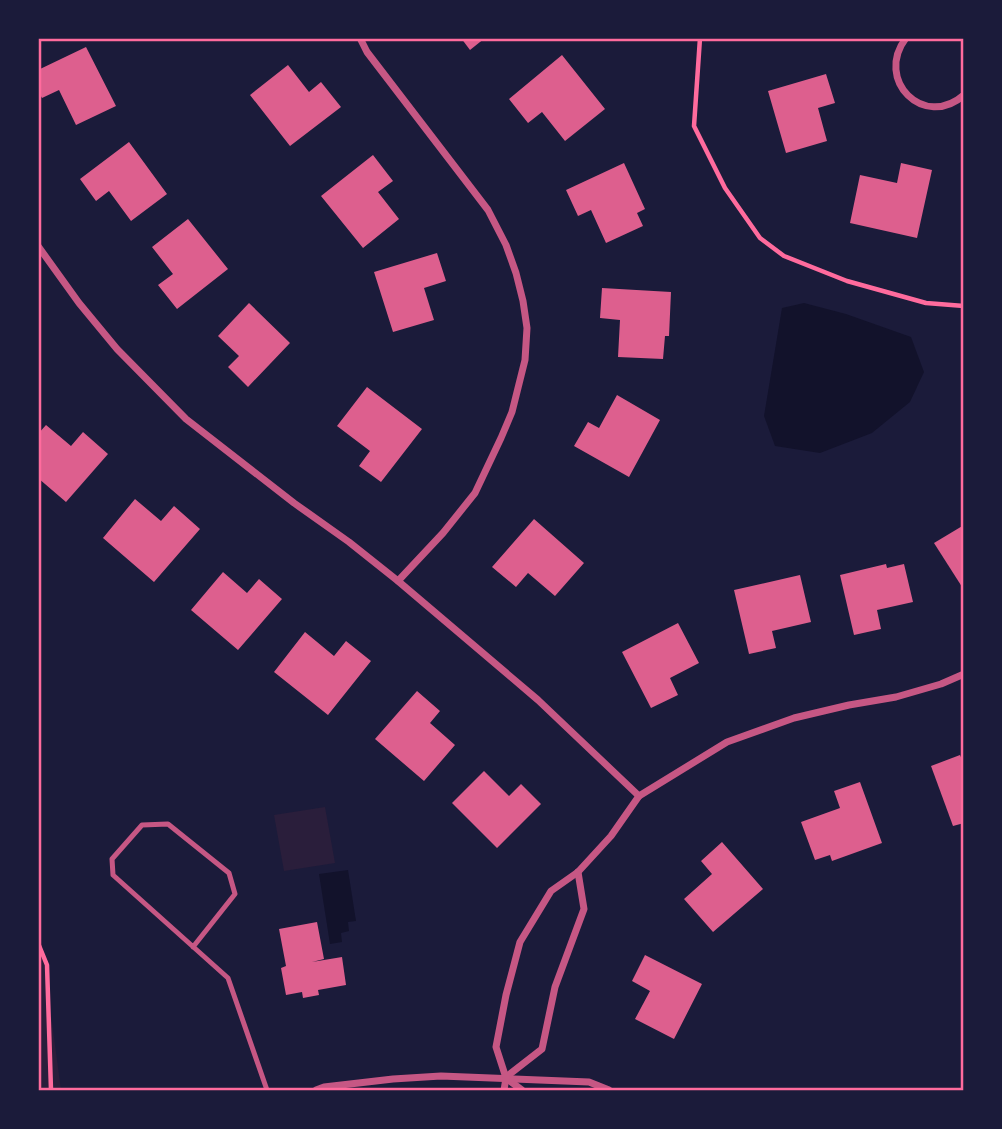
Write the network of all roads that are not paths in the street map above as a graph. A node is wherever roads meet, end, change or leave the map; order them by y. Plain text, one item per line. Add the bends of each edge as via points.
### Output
1 (360, 38) edge
2 (906, 38) edge
3 (964, 95) edge
4 (38, 246) edge
5 (398, 581) junction
6 (964, 674) edge
7 (639, 796) junction
8 (578, 872) junction
9 (193, 947) junction
10 (506, 1078) junction
11 (267, 1090) edge
12 (316, 1090) edge
13 (504, 1090) edge
14 (522, 1090) edge
15 (609, 1090) edge

1 - 5 street via 488,210 509,255 527,328 525,360 512,412 475,493
2 - 3 street via 895,65 896,77 910,98 933,107 946,106
4 - 5 street via 117,349 186,419
5 - 7 street via 538,699
6 - 7 street via 896,697 794,718 727,742
7 - 8 street
8 - 10 street via 584,909 555,987 542,1049
8 - 10 street via 551,891 520,942 496,1047
9 - 9 lane via 113,875 112,859 142,825 167,824 229,873 235,894
9 - 11 lane via 228,978
10 - 12 street via 393,1079
10 - 13 street
10 - 14 street
10 - 15 street via 589,1082

